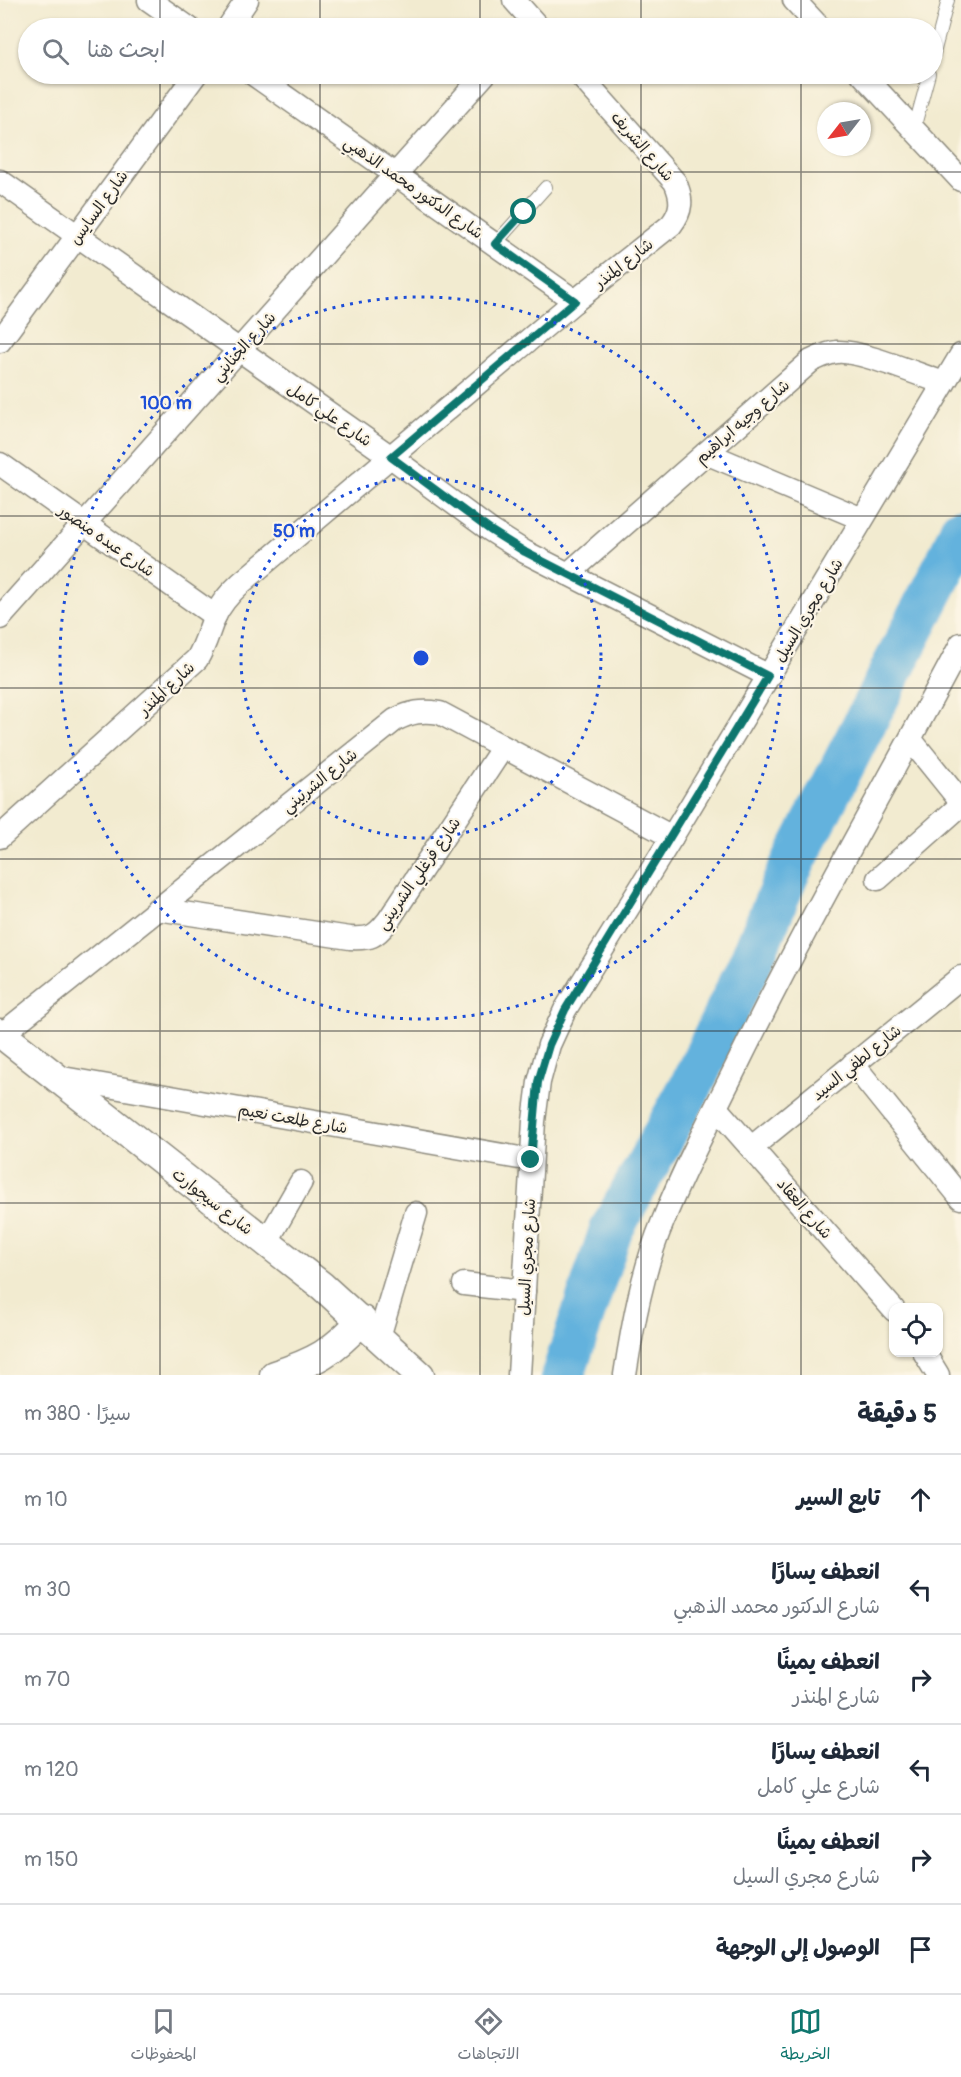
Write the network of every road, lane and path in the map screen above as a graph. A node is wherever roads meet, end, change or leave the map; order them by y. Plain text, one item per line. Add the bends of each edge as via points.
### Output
1 (149, 0) edge
2 (247, 0) edge
3 (514, 0) edge
4 (794, 0) edge
5 (948, 0) edge
6 (175, 18) edge
7 (235, 18) edge
8 (526, 18) edge
9 (811, 18) edge
10 (943, 20) edge
11 (189, 84) edge
12 (266, 84) edge
13 (476, 84) edge
14 (588, 84) edge
15 (871, 84) edge
16 (926, 84) edge
17 (914, 129) junction
18 (396, 174) junction
19 (0, 180) edge
20 (961, 180) edge
21 (546, 187) dead end
22 (671, 225) joint
23 (78, 235) junction
24 (495, 244) junction
25 (575, 301) junction
26 (0, 341) edge
27 (240, 350) junction
28 (961, 355) edge
29 (944, 383) junction
30 (706, 453) junction
31 (391, 457) junction
32 (0, 464) edge
33 (862, 519) junction
34 (86, 524) junction
35 (568, 574) junction
36 (215, 616) junction
37 (0, 618) edge
38 (961, 644) edge
39 (768, 676) junction
40 (911, 740) junction
41 (503, 747) junction
42 (961, 804) edge
43 (0, 837) edge
44 (672, 837) junction
45 (878, 879) dead end
46 (157, 909) junction
47 (959, 983) edge
48 (1, 1034) edge
49 (853, 1064) junction
50 (55, 1076) junction
51 (716, 1108) junction
52 (752, 1147) junction
53 (531, 1160) junction
54 (301, 1182) dead end
55 (961, 1198) edge
56 (416, 1213) dead end
57 (267, 1243) junction
58 (464, 1284) dead end
59 (524, 1290) junction
60 (889, 1304) edge
61 (371, 1328) junction
62 (927, 1357) edge
63 (274, 1375) edge
64 (420, 1375) edge
65 (519, 1375) edge
66 (625, 1375) edge
67 (938, 1375) edge

1 - 6 street
2 - 7 street
3 - 8 street
4 - 9 street
5 - 10 lane
11 - 23 street, شارع السايس
12 - 18 street, شارع الدكتور محمد الذهبي
13 - 18 street, شارع الجنايني
14 - 22 street, شارع الشريف via 675,182 681,205
15 - 17 street
16 - 17 lane
17 - 20 street
18 - 24 street, شارع الدكتور محمد الذهبي
18 - 27 street, شارع الجنايني
19 - 23 street, شارع علي كامل
21 - 24 lane
22 - 25 street, شارع المنذر
23 - 26 street, شارع السايس
23 - 27 street, شارع علي كامل
24 - 25 street, شارع الدكتور محمد الذهبي
25 - 31 street, شارع المنذر
27 - 31 street, شارع علي كامل
27 - 34 street, شارع الجنايني
28 - 29 street, شارع مجري السيل
29 - 30 street, شارع وجيه ابراهيم via 863,356 825,354 811,361
29 - 33 street, شارع مجري السيل
30 - 33 street
30 - 35 street, شارع وجيه ابراهيم
31 - 35 street, شارع علي كامل via 490,530
31 - 36 street, شارع المنذر via 241,583
32 - 34 street, شارع عبده منصور
33 - 39 street, شارع مجري السيل
34 - 36 street, شارع عبده منصور
34 - 37 street, شارع الجنايني
35 - 39 street, شارع علي كامل
36 - 43 street, شارع المنذر via 197,659
38 - 40 street
39 - 44 street, شارع مجري السيل
40 - 42 street
40 - 51 street via 785,967
41 - 44 street, شارع الشربيني
41 - 46 street, شارع الشربيني via 440,713 409,713 395,720
41 - 46 street, شارع فرغلي الشربيني via 388,921 371,937 350,938
42 - 45 street
44 - 53 street, شارع مجري السيل via 565,1010 549,1045 538,1082
46 - 48 street, شارع الشربيني
47 - 49 street, شارع لطفي السيد
48 - 50 street, شارع سيجوارت
49 - 52 street, شارع لطفي السيد
49 - 55 street
50 - 53 street, شارع طلعت نعيم
50 - 57 street, شارع سيجوارت
51 - 52 street, شارع العقاد
51 - 66 street via 662,1222 632,1328
52 - 60 street, شارع العقاد
53 - 59 street, شارع مجري السيل
54 - 57 street
56 - 61 street
57 - 61 street, شارع سيجوارت
58 - 59 street
59 - 65 street, شارع مجري السيل
61 - 63 street via 320,1358
61 - 64 street, شارع سيجوارت
62 - 67 street

